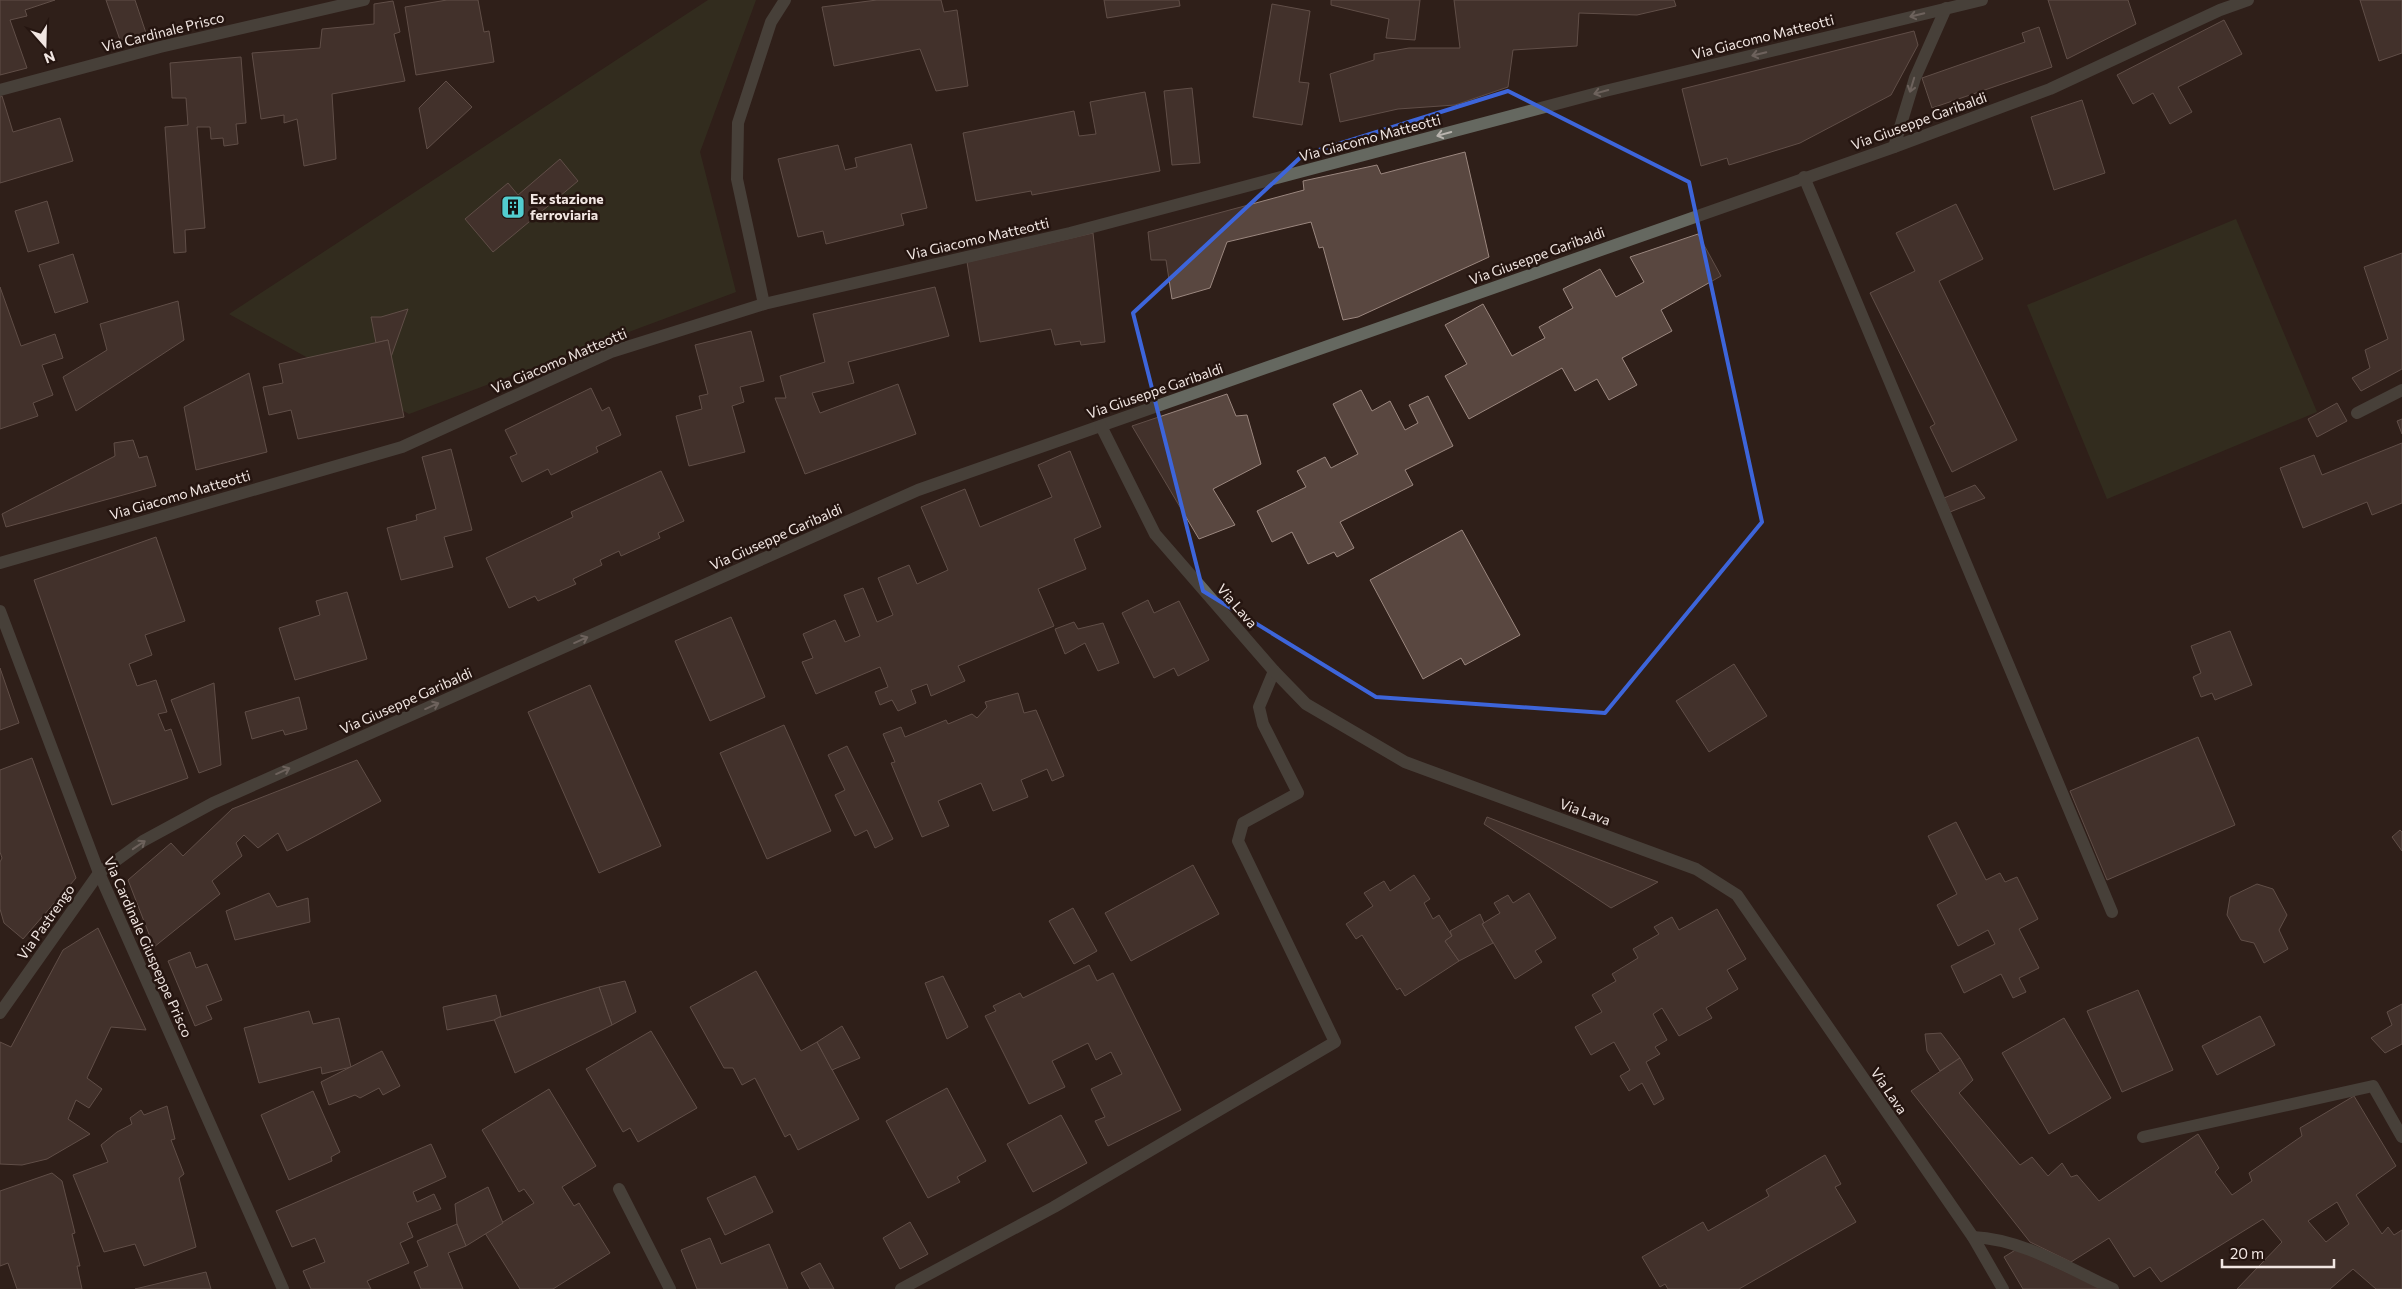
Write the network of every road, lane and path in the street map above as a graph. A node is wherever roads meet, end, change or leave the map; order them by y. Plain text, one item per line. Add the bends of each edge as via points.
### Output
1 (364, 0) edge
2 (785, 0) edge
3 (1982, 0) edge
4 (2248, 0) edge
5 (1946, 8) junction
6 (0, 90) edge
7 (1894, 147) junction
8 (1804, 177) junction
9 (764, 304) junction
10 (2402, 390) edge
11 (2357, 413) dead end
12 (1101, 426) junction
13 (0, 563) edge
14 (0, 611) edge
15 (1274, 671) junction
16 (99, 873) junction
17 (2112, 912) dead end
18 (0, 1013) edge
19 (2144, 1137) dead end
20 (2402, 1137) edge
21 (619, 1189) dead end
22 (1972, 1237) junction
23 (283, 1289) edge
24 (670, 1289) edge
25 (902, 1289) edge
26 (2004, 1289) edge
27 (2113, 1289) edge

1 - 6 street, Via Cardinale Prisco via 160,46
2 - 9 street via 771,22 738,123 737,179
3 - 5 street, Via Giacomo Matteotti
4 - 7 street, Via Giuseppe Garibaldi via 2050,89
5 -> 7 street via 1915,78
5 -> 9 street, Via Giacomo Matteotti via 1605,91 1070,233
7 - 8 street, Via Giuseppe Garibaldi
8 - 12 street, Via Giuseppe Garibaldi
8 - 17 street
9 - 13 street, Via Giacomo Matteotti via 611,352 402,447
10 - 11 street
12 - 15 street, Via Lava via 1155,534
16 -> 12 street, Via Giuseppe Garibaldi via 143,842 213,803 918,490
14 - 16 street, Via Cardinale Giuspeppe Prisco
15 - 22 street, Via Lava via 1306,704 1405,762 1696,869 1737,895
15 - 25 street via 1259,707 1263,724 1298,793 1243,824 1238,841 1335,1042 1054,1207
16 - 18 street, Via Pastrengo
16 - 23 street, Via Cardinale Giuspeppe Prisco
19 - 20 street via 2373,1086
21 - 24 street
22 - 26 street, Via Lava
22 - 27 street via 1992,1238 2023,1247

